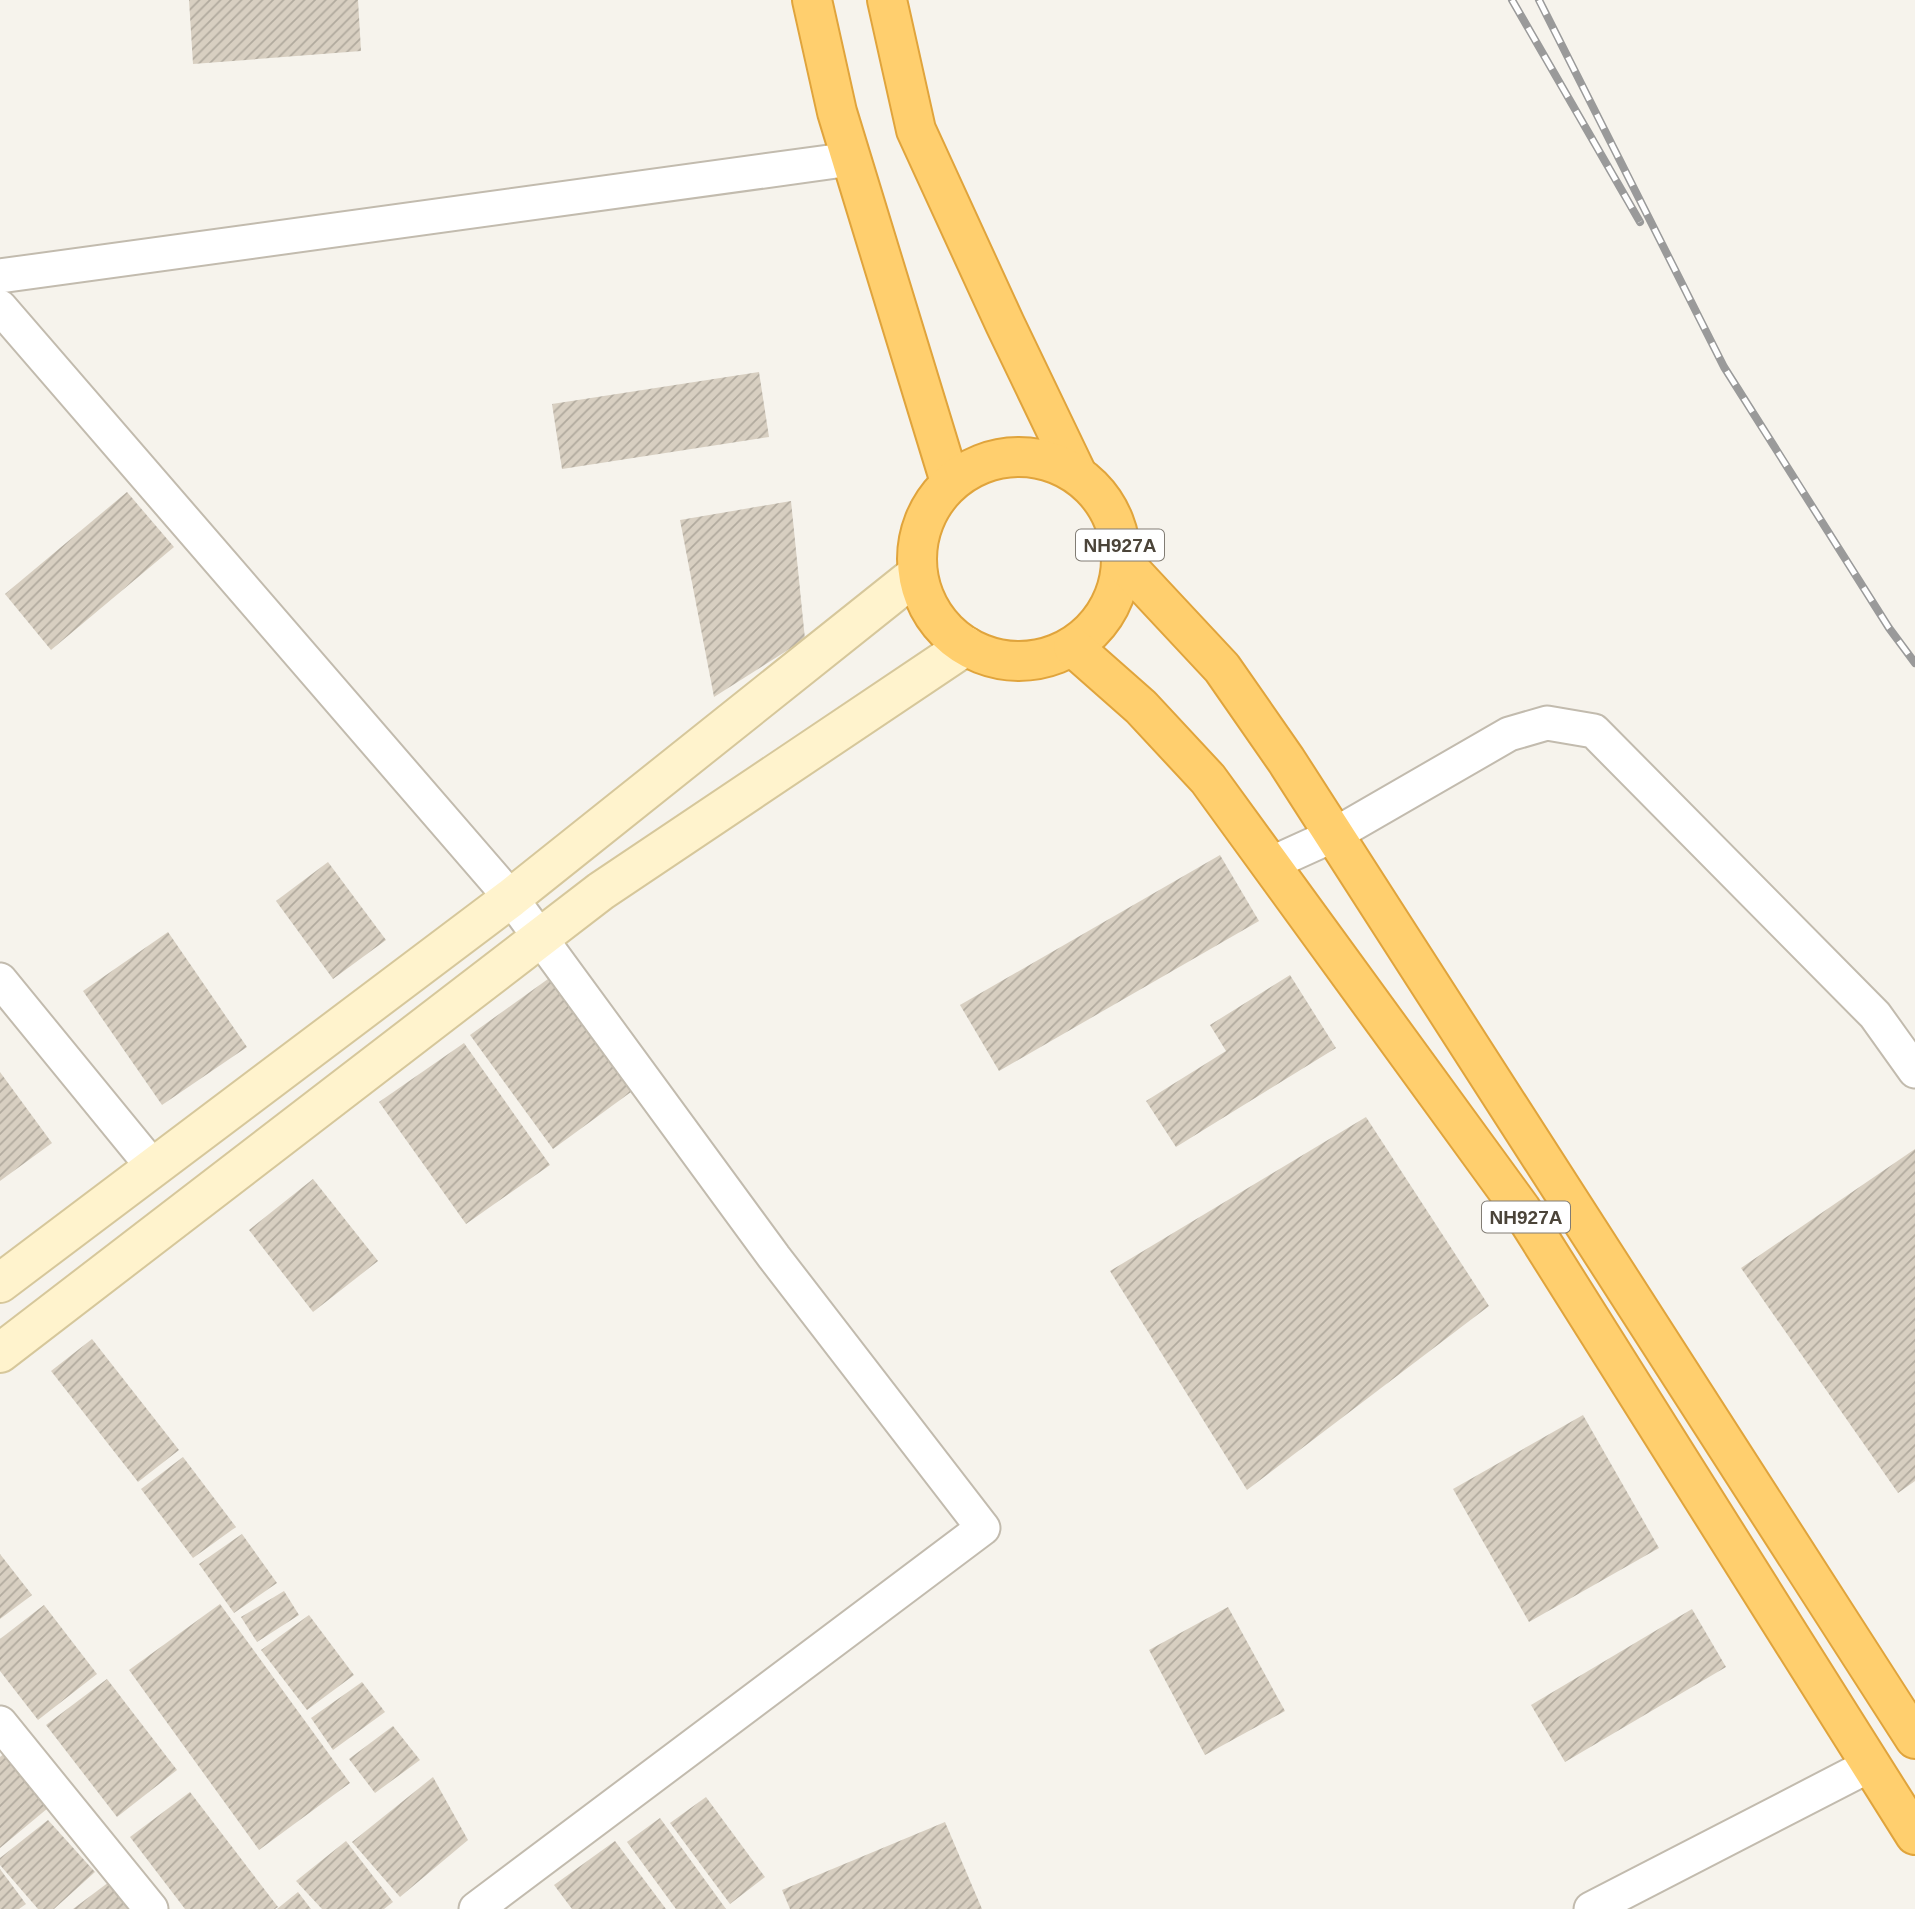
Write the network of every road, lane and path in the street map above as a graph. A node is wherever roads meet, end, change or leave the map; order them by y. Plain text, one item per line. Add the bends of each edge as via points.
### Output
1 (812, 0) edge
2 (887, 0) edge
3 (851, 159) junction
4 (0, 276) edge
5 (0, 307) edge
6 (1077, 474) junction
7 (950, 482) junction
8 (1123, 562) junction
9 (917, 574) junction
10 (966, 646) junction
11 (1073, 647) junction
12 (1334, 835) junction
13 (1270, 864) junction
14 (511, 898) junction
15 (539, 938) junction
16 (0, 980) edge
17 (1915, 1071) edge
18 (153, 1167) junction
19 (0, 1283) edge
20 (0, 1353) edge
21 (0, 1723) edge
22 (1915, 1739) edge
23 (1870, 1765) junction
24 (1915, 1835) edge
25 (150, 1909) edge
26 (476, 1909) edge
27 (1591, 1909) edge

1 - 3 highway
2 - 6 highway, NH927A via 916,130
3 - 4 street
3 - 7 highway
5 - 14 street
6 - 7 highway, NH927A via 1046,460 1012,457 979,464
6 - 8 highway, NH927A via 1102,497 1118,528
7 - 9 highway, NH927A via 929,509 918,540
8 - 11 highway, NH927A via 1116,595 1105,615
8 - 12 highway, NH927A via 1222,668
9 - 10 highway, NH927A via 927,606 947,633
9 - 14 street
10 - 11 highway, NH927A via 1008,662 1042,660
10 - 15 street via 601,891
11 - 13 highway, NH927A via 1140,707 1209,779
12 - 13 street
12 - 17 street via 1509,734 1547,723 1594,731 1875,1015
12 - 22 highway, NH927A
13 - 23 highway, NH927A via 1521,1209
14 - 15 street
14 - 18 street
15 - 20 street
15 - 26 street via 774,1257 983,1528
16 - 18 street
18 - 19 street
21 - 25 street
23 - 24 highway, NH927A
23 - 27 street

